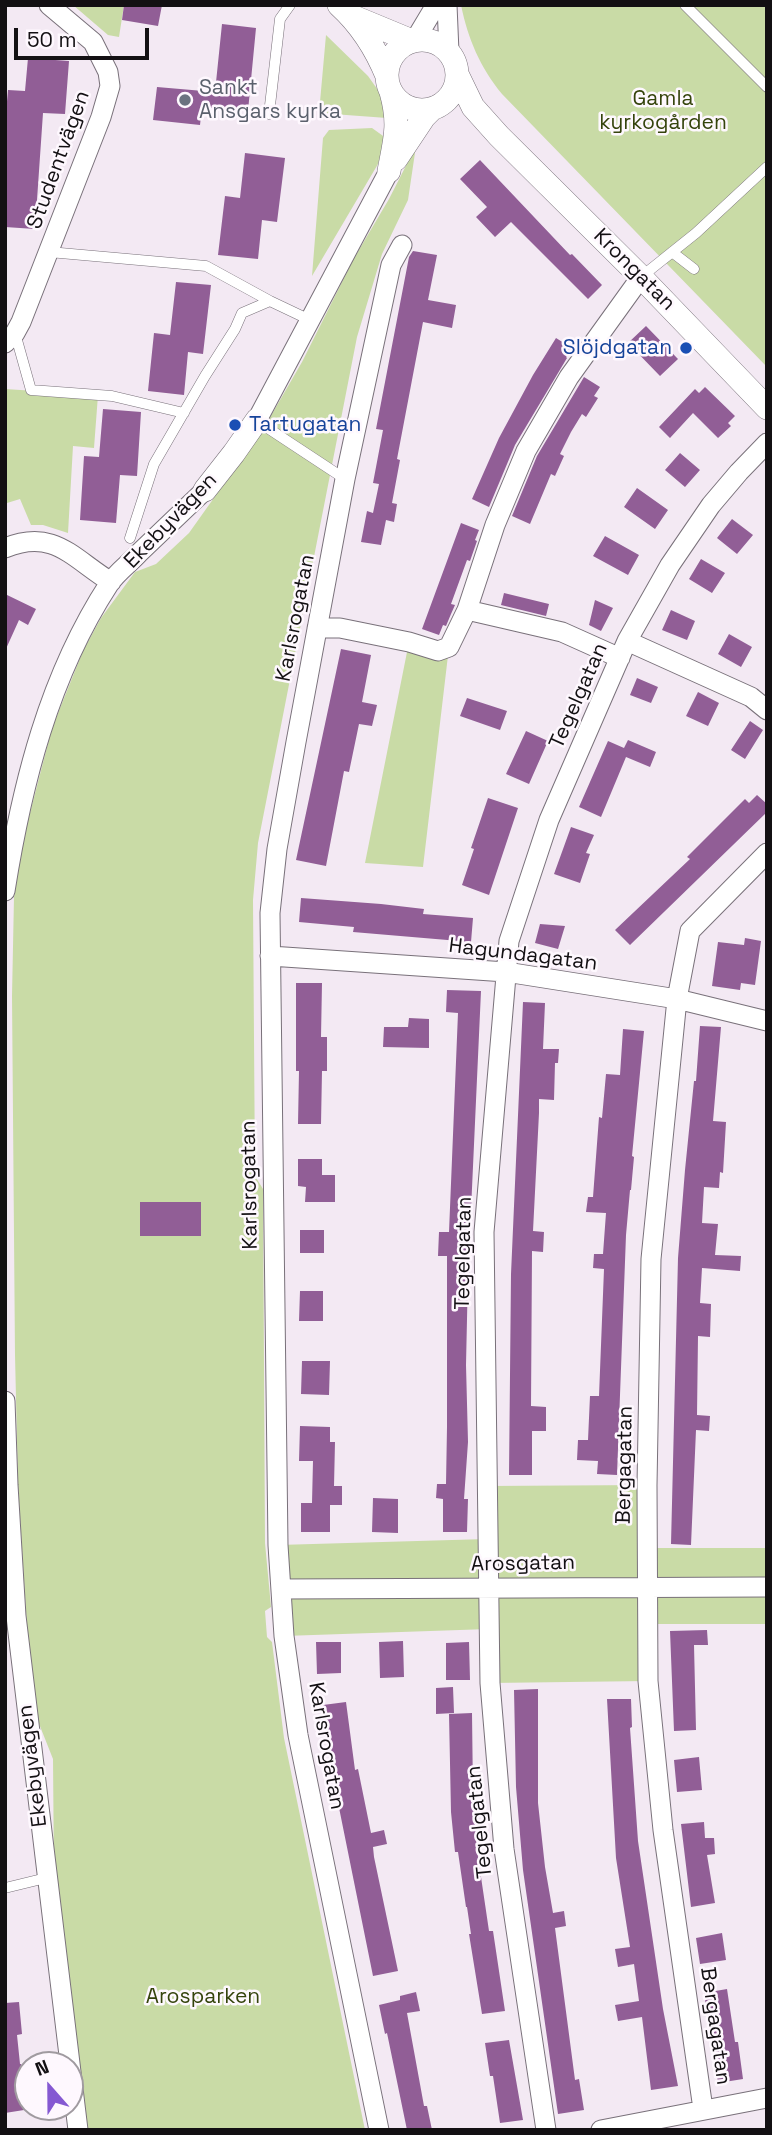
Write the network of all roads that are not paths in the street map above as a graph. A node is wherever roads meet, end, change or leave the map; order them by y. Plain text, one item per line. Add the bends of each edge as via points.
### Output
1 (49, 5) edge
2 (290, 5) edge
3 (436, 5) edge
4 (447, 5) edge
5 (685, 5) edge
6 (345, 10) edge
7 (413, 40) junction
8 (449, 52) junction
9 (458, 76) junction
10 (389, 84) junction
11 (767, 87) edge
12 (434, 108) junction
13 (269, 114) dead end
14 (499, 136) junction
15 (767, 167) edge
16 (389, 171) junction
17 (402, 245) dead end
18 (49, 252) junction
19 (672, 252) junction
20 (694, 269) dead end
21 (641, 276) junction
22 (270, 301) junction
23 (310, 320) junction
24 (10, 338) edge
25 (767, 408) edge
26 (184, 413) junction
27 (257, 420) junction
28 (767, 443) edge
29 (345, 479) junction
30 (205, 490) joint
31 (130, 538) dead end
32 (5, 548) edge
33 (111, 582) junction
34 (467, 610) junction
35 (317, 628) junction
36 (623, 650) junction
37 (767, 710) edge
38 (767, 853) edge
39 (5, 891) edge
40 (270, 956) junction
41 (506, 972) junction
42 (677, 999) junction
43 (767, 1021) edge
44 (5, 1401) edge
45 (489, 1587) junction
46 (646, 1587) junction
47 (767, 1587) edge
48 (281, 1589) junction
49 (46, 1878) junction
50 (5, 1888) edge
51 (767, 2098) edge
52 (703, 2109) junction
53 (78, 2130) edge
54 (379, 2130) edge
55 (546, 2130) edge
56 (601, 2130) edge

1 - 18 street, Studentvägen via 93,42 110,81 101,117
2 - 13 lane via 280,19
3 - 7 street
4 - 8 street
5 - 11 lane
6 - 7 street
6 - 10 street via 379,56
7 - 8 street via 430,40
7 - 10 street via 397,50 389,63
8 - 9 street
9 - 12 street via 449,98
9 - 14 street, Krongatan via 473,107
10 - 12 street via 395,98 407,107
10 - 16 street, Ekebyvägen via 397,113
12 - 14 street, Krongatan via 480,124
12 - 16 street, Ekebyvägen
14 - 21 street, Krongatan
15 - 19 lane
16 - 23 street, Ekebyvägen
17 - 29 street, Karlsrogatan via 391,265
18 - 22 lane via 206,267
18 - 24 street, Studentvägen
19 - 20 lane
19 - 21 lane
21 - 25 street, Krongatan
21 - 34 street via 569,377 526,451
22 - 23 lane
22 - 26 lane via 242,313
23 - 27 street, Ekebyvägen
24 - 26 lane via 31,390 112,396
26 - 31 lane via 154,464
27 - 29 lane
27 - 30 street, Ekebyvägen
28 - 36 street, Tegelgatan via 711,505 670,565
29 - 35 street, Karlsrogatan
30 - 33 street, Ekebyvägen
32 - 33 street via 42,540 62,547
33 - 39 street, Ekebyvägen via 73,650 42,725
34 - 35 street via 449,647 438,651 340,628
34 - 36 street
35 - 40 street, Karlsrogatan via 277,849
36 - 37 street via 751,697
36 - 41 street, Tegelgatan via 549,820 509,941
38 - 42 street, Bergagatan via 690,931
40 - 41 street, Hagundagatan
40 - 48 street, Karlsrogatan
41 - 42 street, Hagundagatan
41 - 45 street, Tegelgatan via 484,1233
42 - 43 street, Hagundagatan
42 - 46 street, Bergagatan via 651,1259
44 - 49 street, Ekebyvägen via 16,1616
45 - 46 street, Arosgatan
45 - 48 street, Arosgatan
45 - 55 street, Tegelgatan via 490,1683 504,1849
46 - 47 street, Arosgatan
46 - 52 street, Bergagatan via 648,1681 663,1830
48 - 54 street, Karlsrogatan via 299,1735
49 - 50 lane
49 - 53 street, Ekebyvägen
51 - 52 street
52 - 56 street

